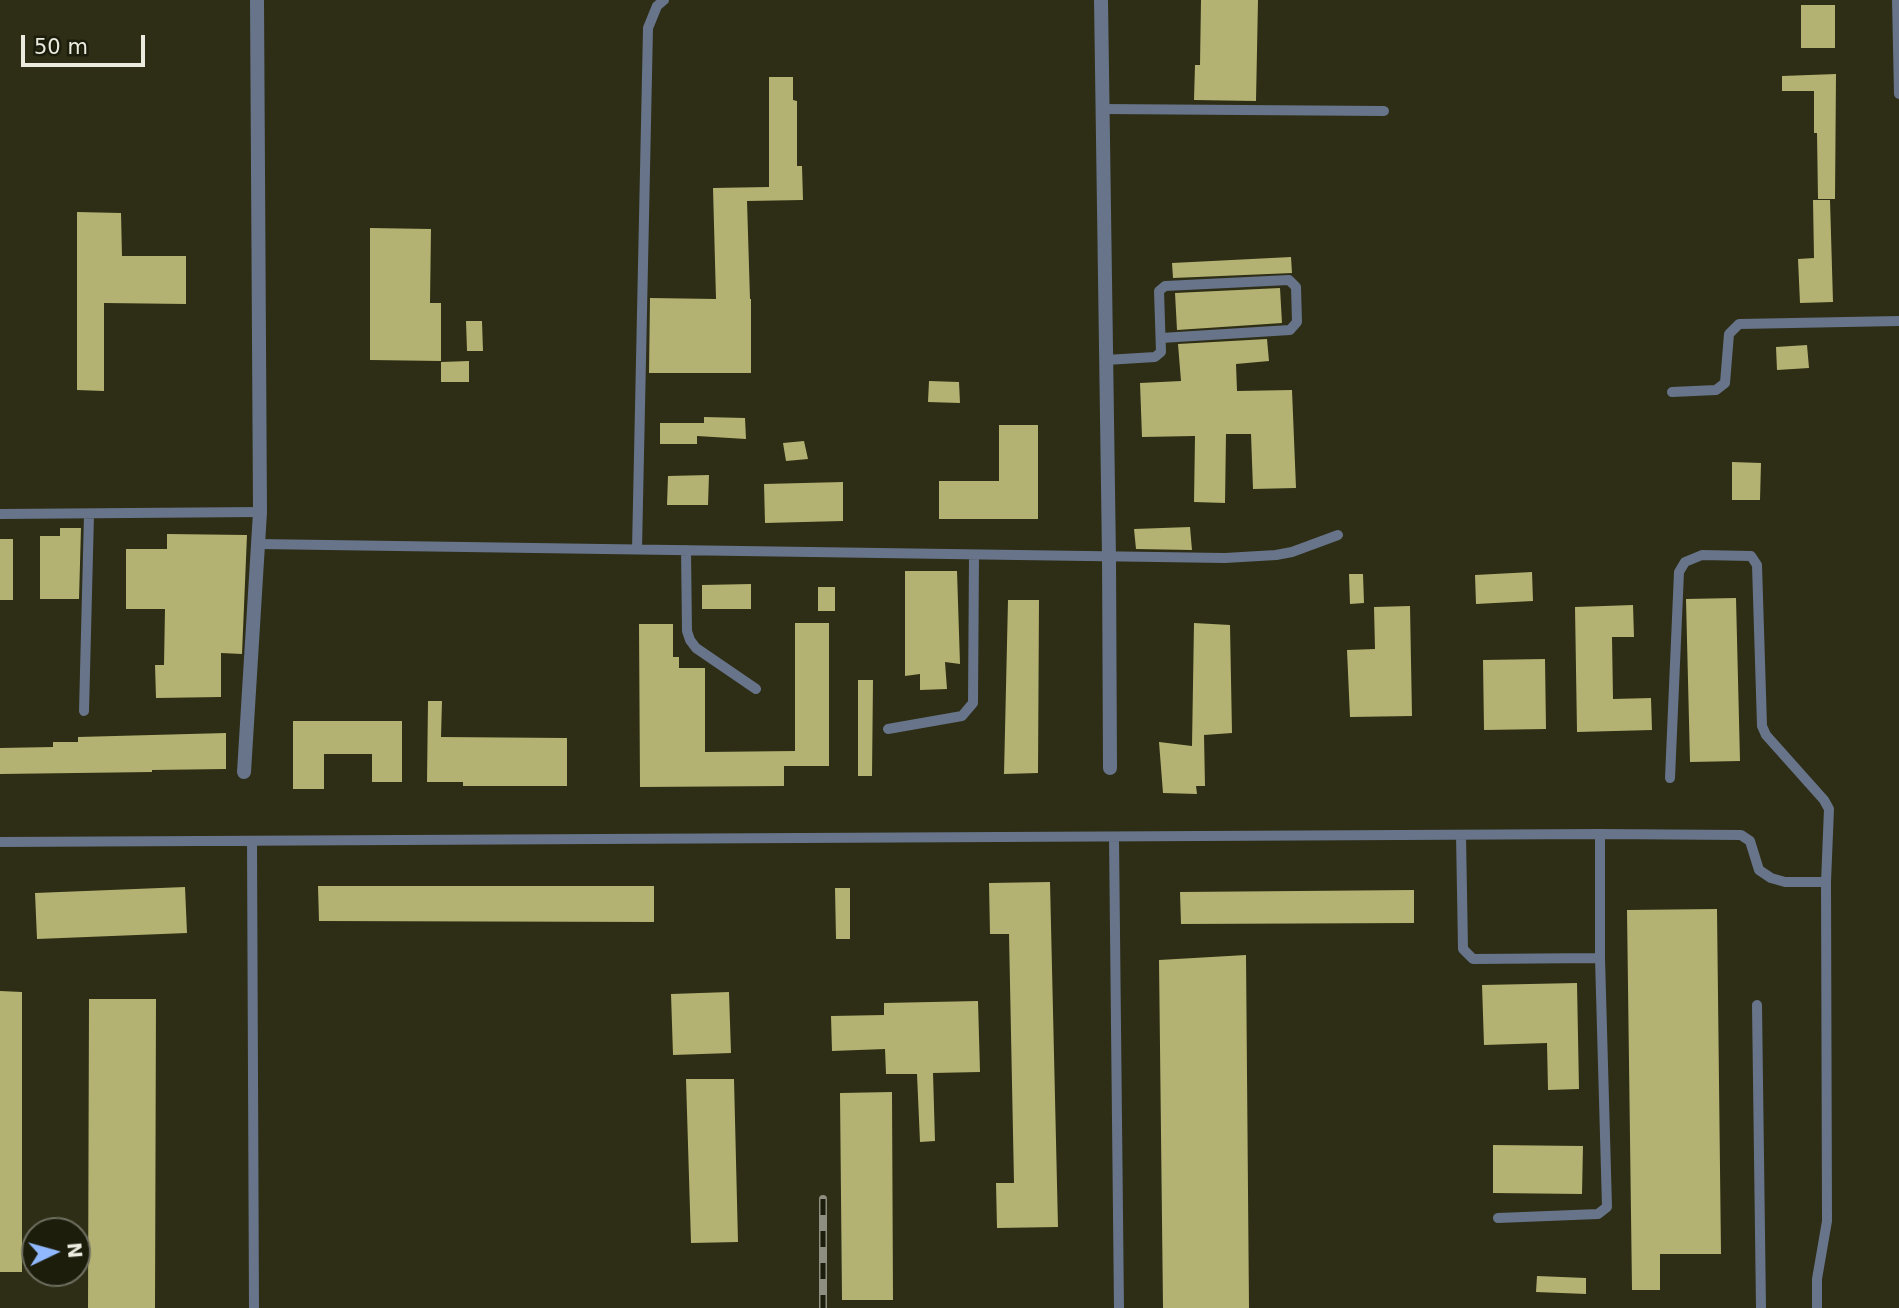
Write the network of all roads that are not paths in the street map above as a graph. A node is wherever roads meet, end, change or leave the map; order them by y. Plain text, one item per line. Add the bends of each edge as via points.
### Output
1 (257, 0) edge
2 (664, 0) edge
3 (1101, 0) edge
4 (1898, 0) edge
5 (1899, 94) edge
6 (1103, 109) junction
7 (1384, 111) dead end
8 (1899, 321) edge
9 (1161, 338) junction
10 (1106, 359) junction
11 (1672, 392) dead end
12 (260, 512) junction
13 (0, 514) edge
14 (89, 515) junction
15 (1338, 535) dead end
16 (258, 544) junction
17 (637, 549) junction
18 (686, 550) junction
19 (974, 555) junction
20 (1109, 556) junction
21 (756, 689) dead end
22 (84, 711) dead end
23 (888, 729) dead end
24 (1110, 768) dead end
25 (244, 772) dead end
26 (1670, 778) dead end
27 (1600, 834) junction
28 (1461, 835) junction
29 (1114, 837) junction
30 (252, 841) junction
31 (0, 842) edge
32 (1826, 882) junction
33 (1600, 958) junction
34 (1757, 1004) dead end
35 (1498, 1217) dead end
36 (254, 1308) edge
37 (1119, 1308) edge
38 (1761, 1308) edge
39 (1817, 1308) edge

1 - 12 street
2 - 17 lane via 648,28
3 - 6 street
4 - 5 lane
6 - 7 lane
6 - 10 street
8 - 11 lane via 1739,324 1729,334 1725,383 1716,390
9 - 9 lane via 1159,291 1165,286 1289,281 1296,287 1297,322 1290,330
9 - 10 lane via 1161,352 1155,357
10 - 20 street
12 - 14 lane
12 - 16 street
13 - 14 lane
14 - 22 lane
15 - 20 lane via 1276,555
16 - 17 lane
16 - 25 street
17 - 18 lane
18 - 19 lane
18 - 21 lane via 690,640
19 - 20 lane
19 - 23 lane via 973,703 962,716
20 - 24 street
26 - 32 lane via 1679,572 1685,562 1702,555 1751,556 1757,565 1762,726 1829,809
27 - 28 lane
27 - 32 lane via 1741,835 1750,841 1759,870 1771,878
27 - 33 lane
28 - 29 lane
28 - 33 lane via 1464,949 1473,959
29 - 30 lane
29 - 37 lane
30 - 31 lane
30 - 36 lane
32 - 39 lane via 1827,1221
33 - 35 lane via 1607,1207 1598,1214
34 - 38 lane

